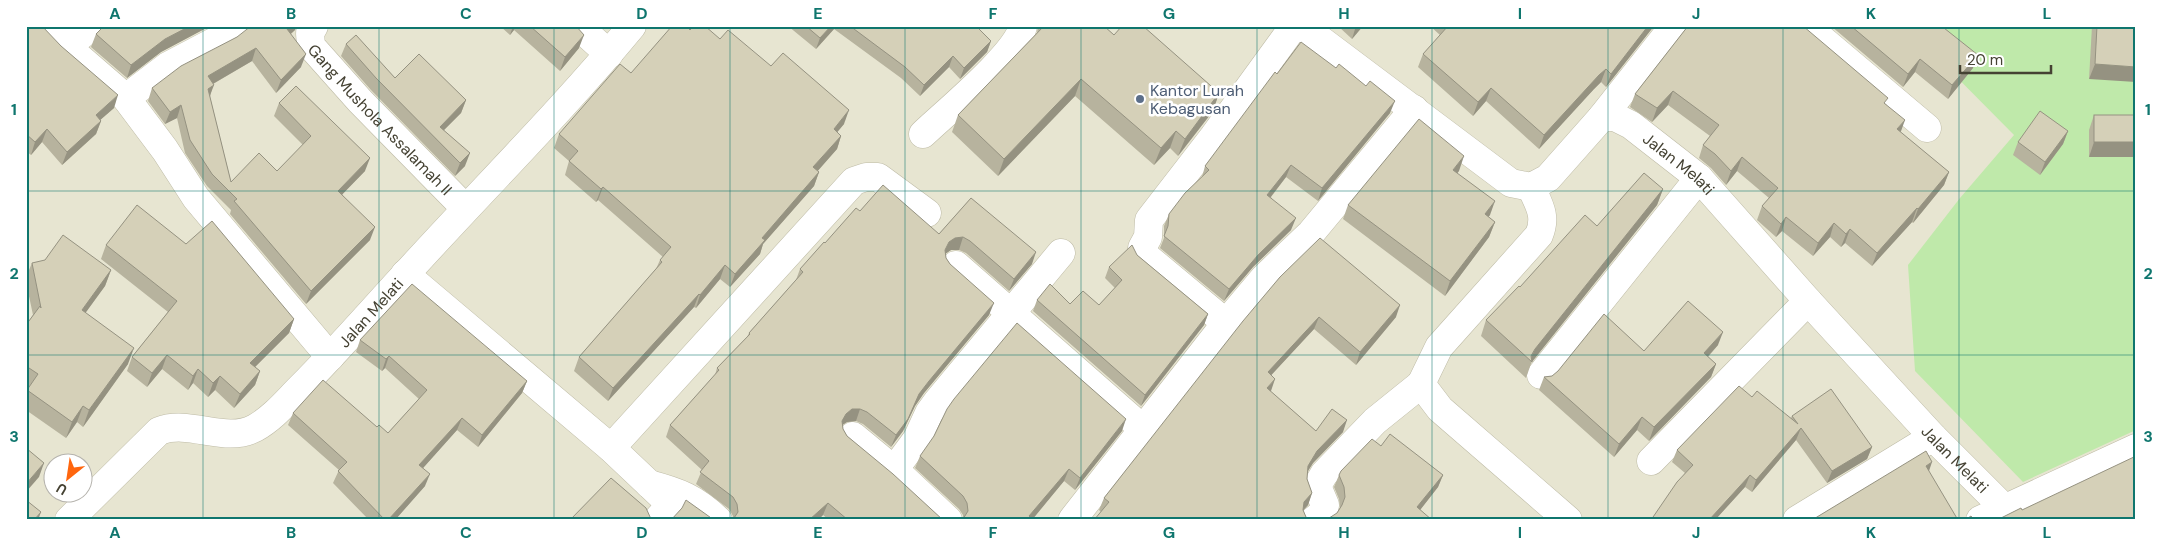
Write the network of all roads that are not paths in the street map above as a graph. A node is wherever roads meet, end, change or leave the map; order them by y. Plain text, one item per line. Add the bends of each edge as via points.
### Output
1 (46, 26) edge
2 (92, 26) edge
3 (238, 26) edge
4 (314, 26) edge
5 (578, 26) edge
6 (632, 26) edge
7 (1023, 26) edge
8 (1294, 26) edge
9 (1302, 26) edge
10 (1674, 26) edge
11 (1806, 26) edge
12 (67, 47) junction
13 (609, 54) junction
14 (126, 98) junction
15 (1414, 109) junction
16 (1602, 117) junction
17 (1927, 128) dead end
18 (923, 134) dead end
19 (1700, 178) junction
20 (1531, 187) junction
21 (465, 208) junction
22 (927, 213) dead end
23 (1061, 253) dead end
24 (956, 265) dead end
25 (405, 274) junction
26 (1808, 301) junction
27 (1012, 314) junction
28 (1226, 323) junction
29 (330, 357) junction
30 (1541, 375) dead end
31 (1421, 384) junction
32 (1143, 429) junction
33 (853, 436) dead end
34 (1933, 437) junction
35 (611, 448) junction
36 (2125, 452) edge
37 (1651, 461) dead end
38 (894, 470) junction
39 (649, 484) junction
40 (2008, 512) edge
41 (68, 520) edge
42 (658, 520) edge
43 (718, 520) edge
44 (948, 520) edge
45 (1072, 520) edge
46 (1314, 520) edge
47 (1568, 520) edge
48 (1797, 520) edge

1 - 12 street
2 - 12 street
3 - 14 street via 168,66
4 - 21 street, Gang Mushola Assalamah II via 310,33 312,46 360,101
5 - 13 street
6 - 13 street, Jalan Melati
7 - 18 street via 1021,35 1008,53
8 - 28 street via 1149,220 1148,237 1142,248 1143,254 1171,280
9 - 15 street
10 - 16 street
11 - 17 street
12 - 14 street
13 - 21 street, Jalan Melati
14 - 29 street via 196,198
15 - 20 street via 1511,183
15 - 28 street via 1311,233 1264,278
16 - 19 street, Jalan Melati via 1615,117 1630,125
16 - 20 street via 1548,178
19 - 26 street, Jalan Melati
19 - 30 street
20 - 31 street via 1543,214 1544,224 1539,235 1440,347
21 - 25 street, Jalan Melati
22 - 35 street via 878,177 854,181
23 - 27 street
24 - 27 street
25 - 29 street, Jalan Melati
25 - 35 street
26 - 34 street, Jalan Melati
26 - 37 street
27 - 32 street
27 - 38 street via 937,402
28 - 32 street
29 - 41 street, Jalan Melati via 254,429 228,434 184,427 159,431
31 - 46 street via 1375,422 1320,480 1317,486 1325,505
31 - 47 street via 1440,409
32 - 45 street
33 - 38 street
34 - 40 street, Jalan Melati
34 - 48 street
35 - 39 street
36 - 40 street, Jalan Melati
38 - 44 street
39 - 42 street via 666,500 666,510
39 - 43 street via 681,492

